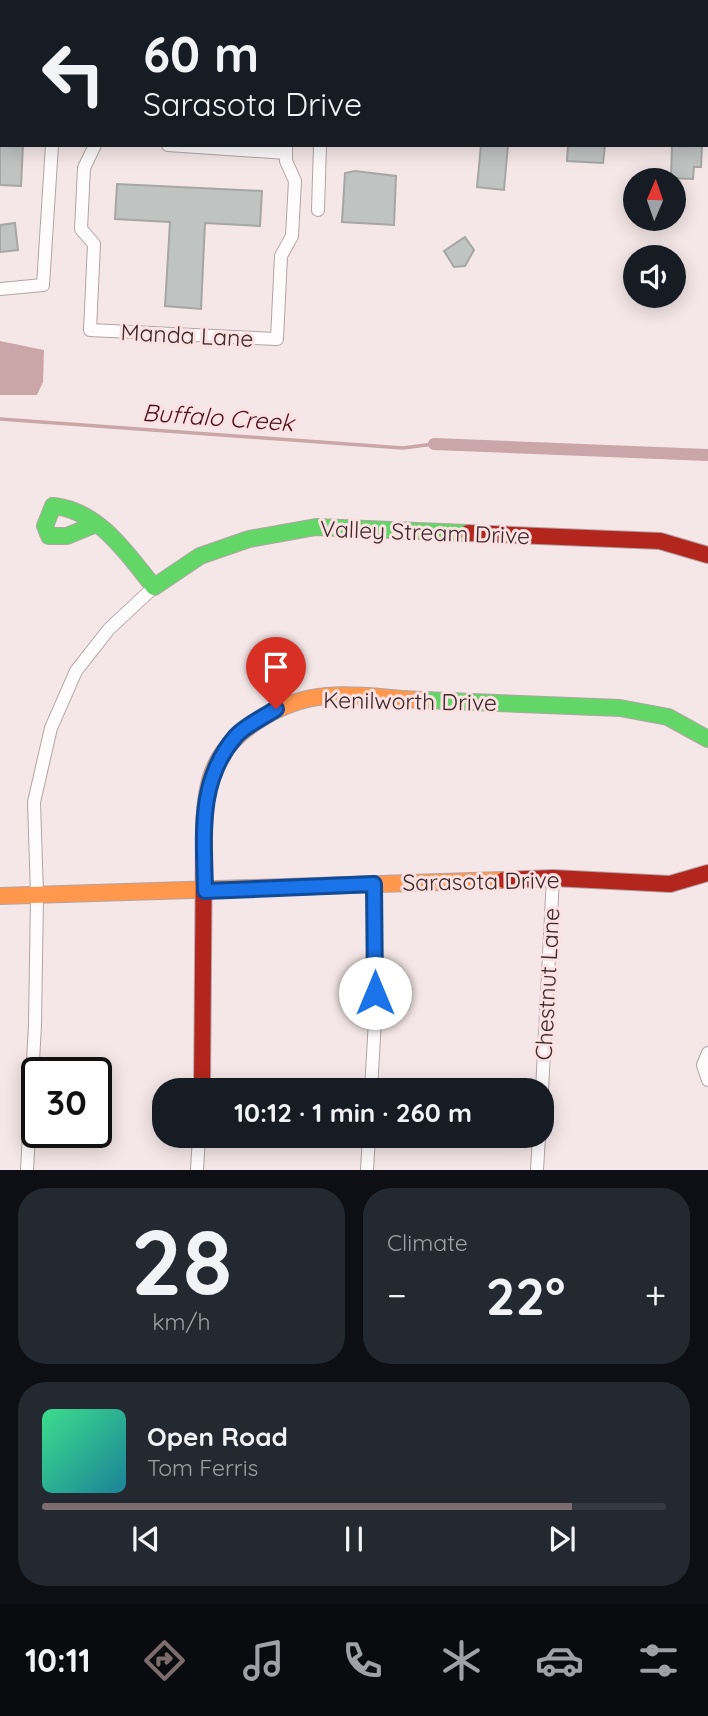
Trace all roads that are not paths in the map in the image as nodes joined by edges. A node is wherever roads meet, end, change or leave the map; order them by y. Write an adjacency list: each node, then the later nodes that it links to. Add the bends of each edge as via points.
1 (52, 147): 7 (street, via 43,285)
2 (94, 147): 5 (street, Manda Lane, via 85,167 81,229 94,244 90,330 277,339 281,256 292,236 295,181)
3 (227, 147): 5 (street)
4 (320, 147): 6 (street)
5 (286, 149)
6 (318, 210)
7 (0, 289)
8 (96, 524): 10 (street)
9 (708, 555): 10 (street, Valley Stream Drive, via 660,541 316,527 249,539 200,556)
10 (154, 587): 16 (street, Valley Stream Drive, via 108,629 76,671 51,728 34,802)
11 (708, 739): 15 (street, Kenilworth Drive, via 668,717 620,708 325,696 276,709 237,735 212,773 204,817)
12 (708, 873): 13 (street, Sarasota Drive, via 670,884)
13 (553, 878): 14 (street, Sarasota Drive); 21 (street, Chestnut Lane)
14 (374, 884): 15 (street, Sarasota Drive); 20 (street)
15 (205, 891): 16 (street, Sarasota Drive); 19 (street, Kenilworth Drive)
16 (37, 895): 17 (street, Sarasota Drive); 26 (street, Valley Stream Drive)
17 (0, 896)
18 (708, 1054): 22 (street, via 703,1065)
19 (202, 1078)
20 (372, 1078)
21 (543, 1078)
22 (708, 1080)
23 (198, 1148): 27 (street)
24 (368, 1148): 28 (street)
25 (538, 1148): 29 (street)
26 (27, 1170)
27 (197, 1170)
28 (367, 1170)
29 (537, 1170)

